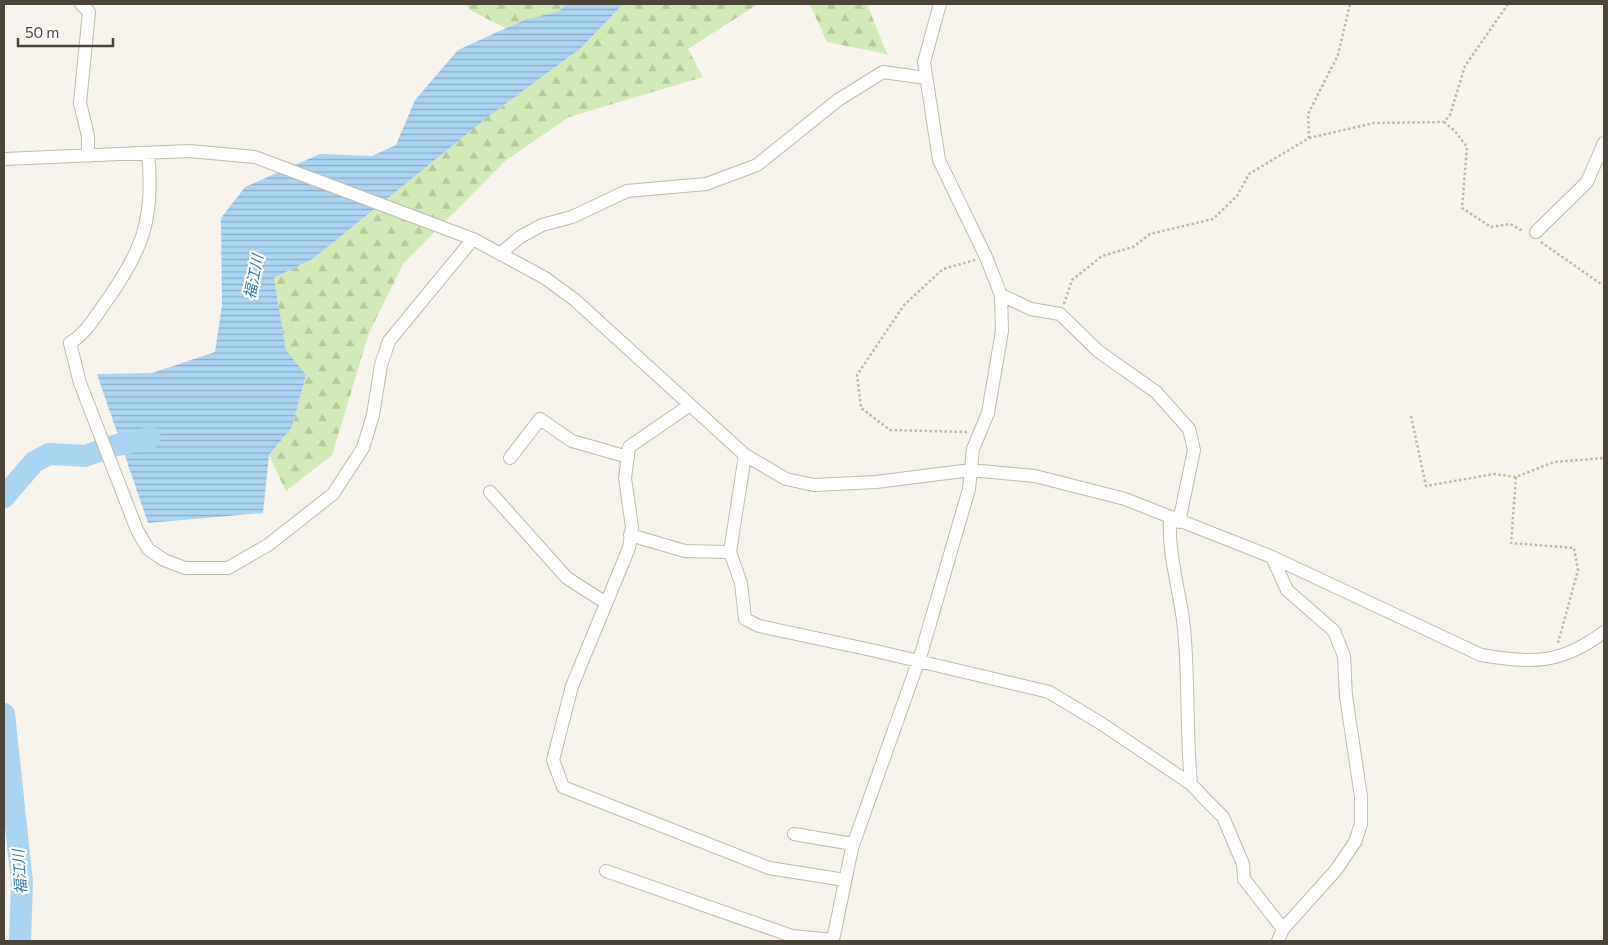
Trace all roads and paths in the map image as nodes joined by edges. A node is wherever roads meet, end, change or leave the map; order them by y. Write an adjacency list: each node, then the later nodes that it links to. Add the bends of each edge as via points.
1 (81, 4): 10 (street, via 89,12 80,103 88,136)
2 (940, 4): 5 (street, via 924,62)
3 (1350, 4): 7 (path, via 1338,55 1308,114)
4 (1508, 4): 6 (path, via 1465,66 1450,115)
5 (926, 78): 14 (street, via 883,72 838,100 757,165 706,184 627,191 572,217 542,225 520,237); 15 (street, via 939,160)
6 (1444, 122): 7 (path, via 1374,123); 12 (path, via 1467,147 1462,208 1491,227 1510,224)
7 (1309, 138): 18 (path, via 1248,174 1237,196 1213,219 1150,234 1133,247 1102,256 1072,280)
8 (1604, 143): 12 (street, via 1586,182)
9 (148, 153): 10 (street); 13 (street, via 189,150 255,157); 13 (street, via 151,178 147,223 136,256 81,336 70,343 80,384 136,530 148,549 185,568 228,568 268,545 333,494 363,448 389,341)
10 (88, 156): 11 (street)
11 (4, 160)
12 (1533, 234): 16 (path)
13 (473, 239): 14 (street)
14 (500, 254): 19 (street, via 545,278 575,300)
15 (986, 257): 17 (street); 21 (path, via 943,269 904,305 857,376 860,408 890,430)
16 (1601, 284)
17 (1001, 295): 18 (street, via 1031,309); 21 (street, via 1002,331 988,413)
18 (1060, 314): 29 (street, via 1098,351 1156,392 1189,429 1194,450)
19 (690, 406): 22 (street); 23 (street, via 629,447)
20 (1412, 416): 27 (path, via 1426,486 1494,474)
21 (980, 432): 26 (street, via 973,449)
22 (745, 455): 26 (street, via 786,479 814,485 876,482); 31 (street)
23 (628, 456): 24 (street, via 572,441 540,418); 30 (street, via 625,478 632,527)
24 (510, 458)
25 (1604, 458): 27 (path, via 1554,462)
26 (971, 470): 29 (street, via 1035,476 1125,499); 36 (street, via 969,489)
27 (1516, 477): 35 (path, via 1511,544 1574,548 1578,570)
28 (490, 492): 33 (street, via 567,578)
29 (1174, 520): 32 (street); 37 (street, via 1169,533 1184,626)
30 (630, 535): 31 (street, via 685,551); 33 (street, via 629,548)
31 (730, 552): 36 (street, via 741,583 745,619 759,626)
32 (1272, 557): 35 (street, via 1481,655 1511,660); 42 (street, via 1287,590 1334,631 1344,656 1346,696 1361,797 1361,824 1355,842 1336,870)
33 (606, 603): 41 (street, via 572,686 553,760 563,787 769,868)
34 (1604, 632): 35 (street, via 1570,654)
35 (1554, 658)
36 (917, 660): 37 (street, via 1049,692); 39 (street)
37 (1191, 784): 42 (street, via 1223,817 1243,864 1244,879)
38 (794, 834): 39 (street)
39 (853, 844): 41 (street)
40 (606, 871): 41 (street, via 792,936 833,940)
41 (845, 880)
42 (1281, 935)

